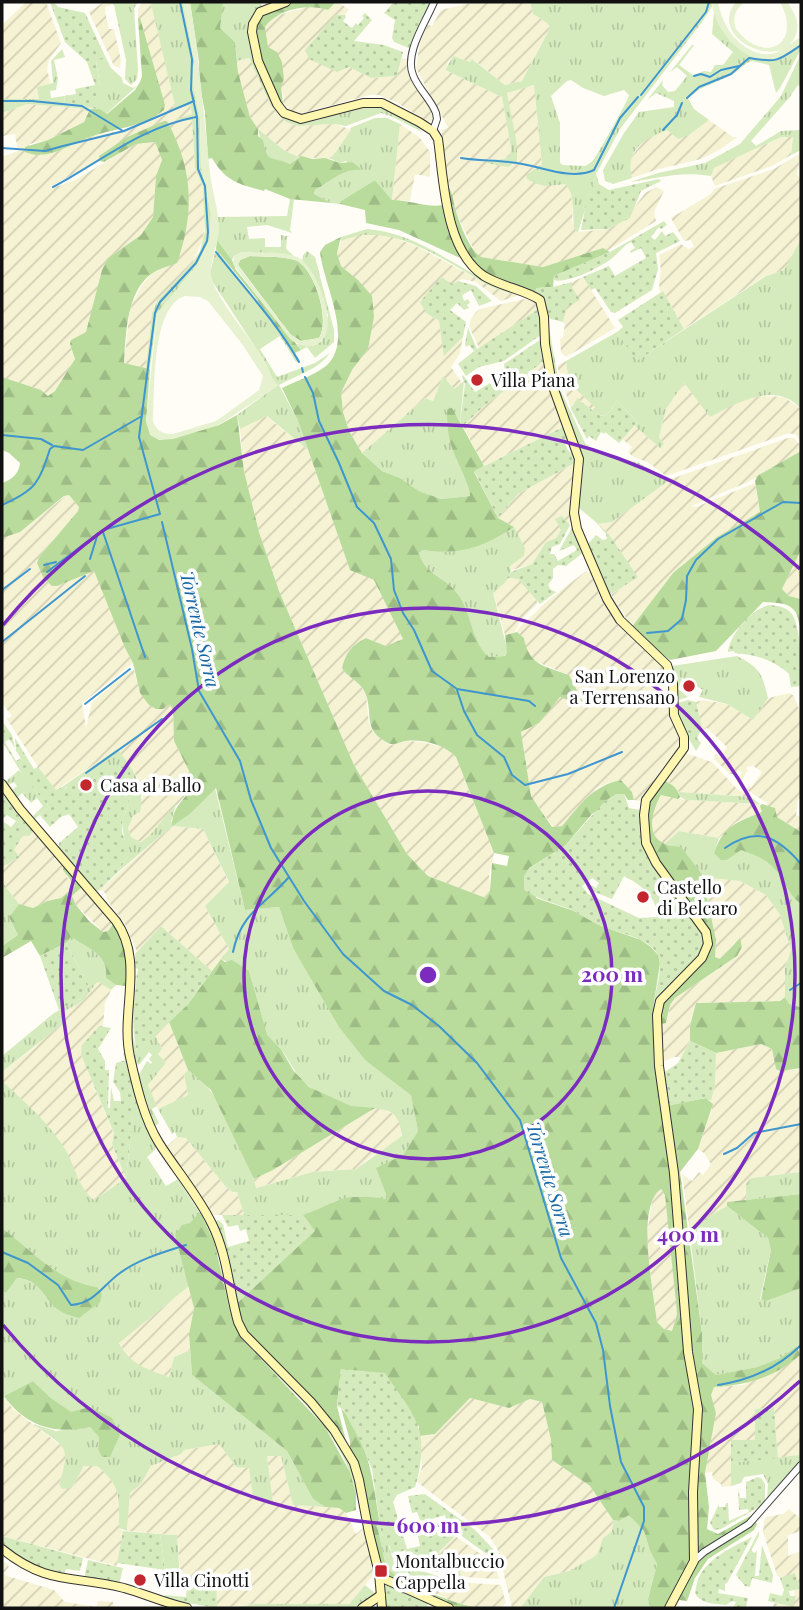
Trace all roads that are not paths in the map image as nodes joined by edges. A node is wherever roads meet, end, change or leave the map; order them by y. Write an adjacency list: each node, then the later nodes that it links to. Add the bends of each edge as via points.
1 (286, 2): 3 (street, via 260,12 252,32 258,61 284,113 301,119 363,103 382,103)
2 (434, 2): 3 (street, via 413,53 411,70 436,113)
3 (433, 131): 7 (street, via 439,139 443,192 468,261 487,278 540,300 552,384 579,458 577,529 620,620 667,665 674,715 684,737 684,748 644,806 644,836 649,852 706,932 708,944 702,958 660,1001 657,1015 688,1352 698,1409)
4 (2, 784): 8 (street, via 127,940 131,967 129,1054 151,1126 211,1221 244,1334 327,1420 354,1463)
5 (801, 1465): 7 (street, via 749,1524)
6 (2, 1549): 10 (street, via 40,1573 123,1588)
7 (694, 1561): 14 (street)
8 (380, 1577): 9 (street); 13 (street)
9 (381, 1595): 11 (street); 12 (street)
10 (187, 1608)
11 (362, 1608)
12 (382, 1608)
13 (449, 1608)
14 (669, 1608)

